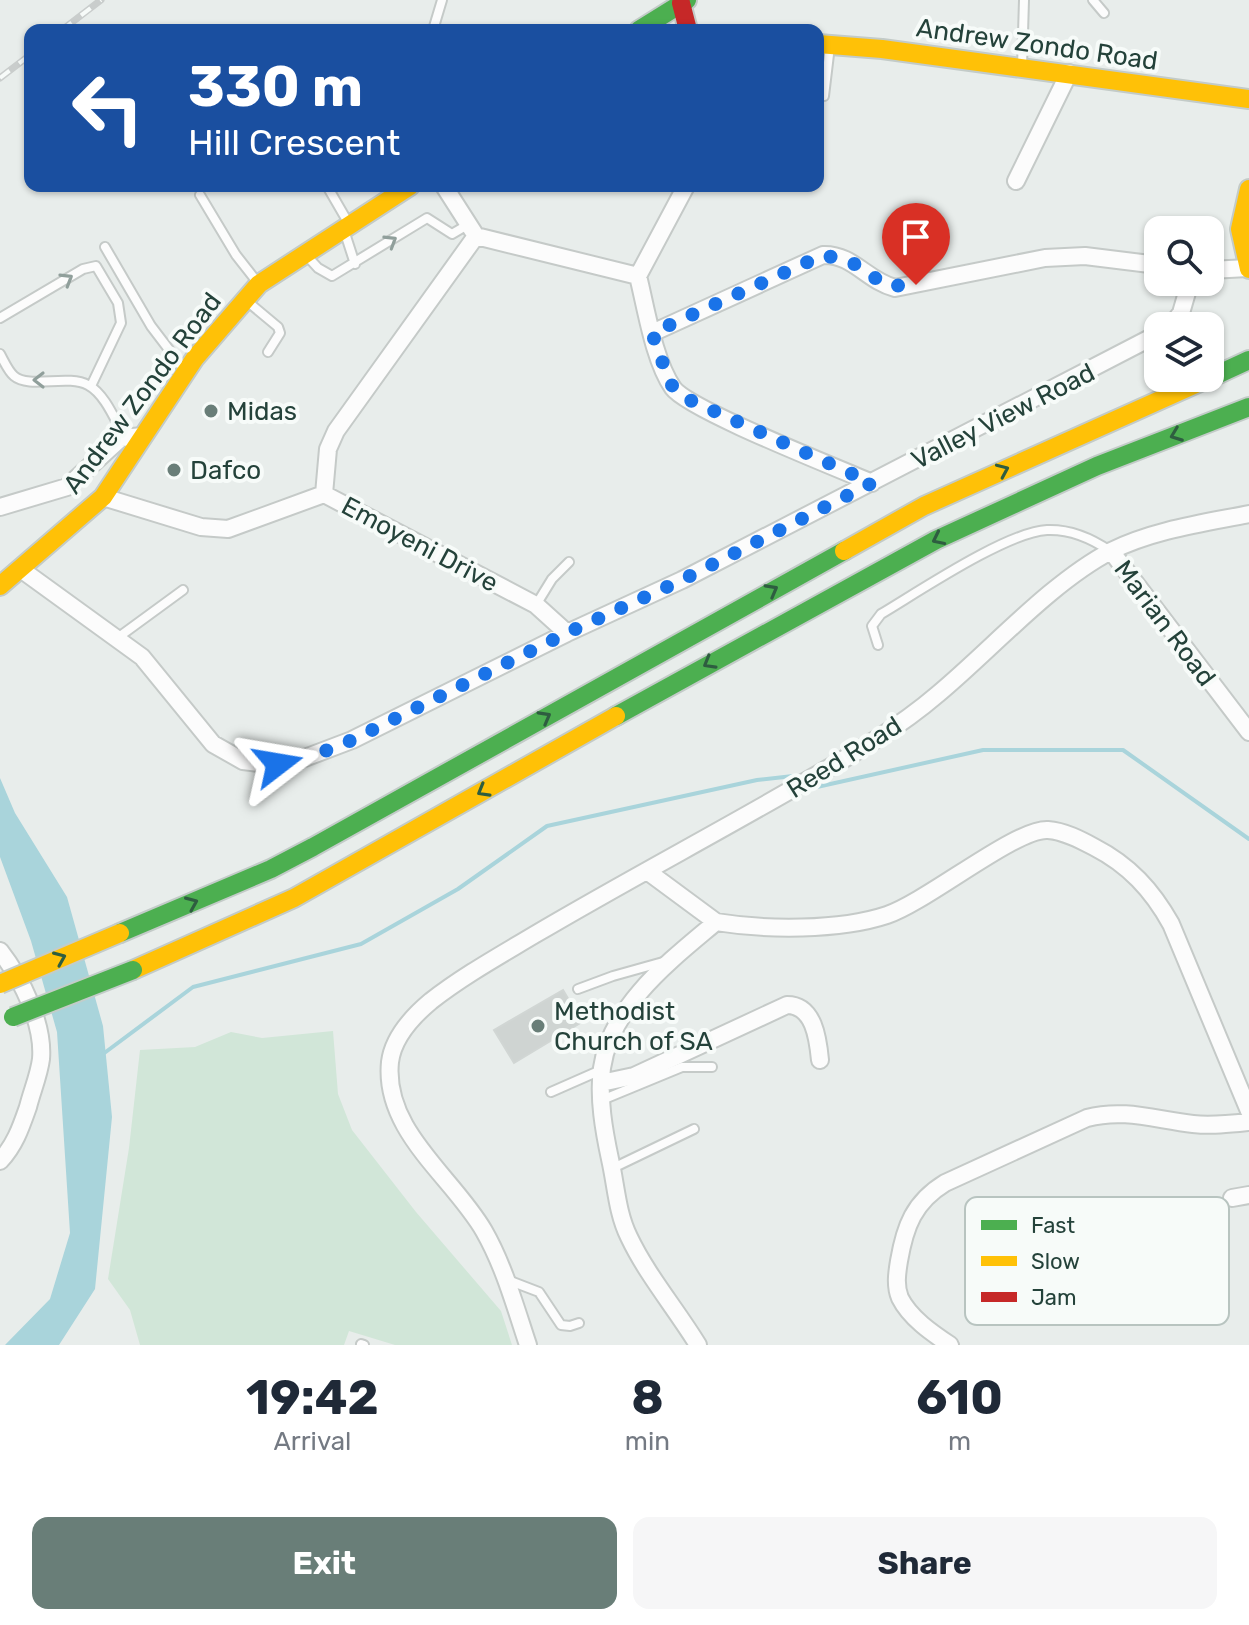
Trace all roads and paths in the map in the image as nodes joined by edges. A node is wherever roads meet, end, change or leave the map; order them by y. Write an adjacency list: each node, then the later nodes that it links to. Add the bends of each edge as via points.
1 (442, 0): 6 (lane)
2 (1024, 0): 10 (lane)
3 (1093, 0): 5 (lane)
4 (684, 2): 7 (main road); 8 (main road)
5 (1104, 13)
6 (435, 24)
7 (649, 24)
8 (687, 24)
9 (824, 45): 10 (main road, Andrew Zondo Road); 12 (lane)
10 (1021, 67): 11 (main road, Andrew Zondo Road)
11 (1069, 73): 13 (main road, Andrew Zondo Road); 14 (street)
12 (824, 96)
13 (1244, 102)
14 (1016, 181)
15 (1249, 189): 27 (main road, via 1240,229)
16 (330, 192): 21 (lane)
17 (401, 192): 21 (main road, Andrew Zondo Road)
18 (448, 192): 22 (street)
19 (683, 192): 29 (street)
20 (200, 195): 30 (lane)
21 (347, 226): 24 (main road, Andrew Zondo Road); 26 (lane)
22 (472, 230): 26 (lane, one-way to 22, via 427,218 452,234); 29 (street); 45 (street, Emoyeni Drive, via 336,431 328,449)
23 (105, 247): 38 (lane, via 151,326)
24 (304, 253): 26 (lane, via 326,275); 30 (main road, Andrew Zondo Road)
25 (1144, 263): 33 (street, via 1085,256 1045,258 916,285 887,286 850,261 823,255)
26 (355, 264)
27 (1249, 268): 28 (street)
28 (1224, 269)
29 (638, 276): 33 (street)
30 (259, 284): 31 (main road, Andrew Zondo Road)
31 (244, 299): 35 (lane, via 278,327 280,333); 38 (main road, Andrew Zondo Road)
32 (0, 318): 40 (lane, one-way to 40, via 83,269 99,269 118,303 121,323)
33 (652, 333): 44 (street, via 670,383 681,396)
34 (1144, 341): 44 (street, Valley View Road)
35 (268, 352)
36 (0, 354): 40 (lane, one-way to 36, via 74,380 21,380)
37 (1249, 360): 39 (main road)
38 (186, 372): 43 (main road, Andrew Zondo Road)
39 (1224, 372)
40 (91, 386): 43 (lane)
41 (1179, 392): 63 (main road, one-way to 41, bridge, via 285,862 924,506)
42 (1249, 407): 65 (main road, one-way to 65, bridge, via 1097,466 936,540 294,898)
43 (134, 436): 46 (main road, Andrew Zondo Road); 47 (street, via 112,445 67,487)
44 (872, 483): 55 (street, Valley View Road)
45 (324, 494): 46 (street, via 228,529 201,527); 54 (street, Emoyeni Drive)
46 (103, 497): 51 (main road, Andrew Zondo Road)
47 (0, 507)
48 (1249, 514): 49 (street, Reed Road)
49 (1111, 551): 57 (lane, via 1065,531 1025,535 875,618); 58 (street, Marian Road); 59 (street, Reed Road, via 1055,591 911,716)
50 (569, 562): 54 (lane)
51 (22, 570): 52 (main road, Andrew Zondo Road); 56 (street, Valley View Road)
52 (0, 586)
53 (183, 590): 56 (lane)
54 (536, 605): 55 (street, Emoyeni Drive)
55 (567, 633): 56 (street, Valley View Road, via 352,740 294,762 266,764 243,761 213,744 152,667)
56 (115, 639)
57 (878, 645)
58 (1249, 732)
59 (647, 871): 60 (street); 77 (street, Reed Road, via 490,961 430,1002 395,1045 390,1071 395,1103 418,1145 482,1228)
60 (716, 922): 62 (street); 70 (street, via 770,927 874,919 919,901 1035,832 1068,835 1127,868 1158,901)
61 (0, 951): 73 (street, via 32,1012 41,1059 19,1132)
62 (672, 960): 64 (lane); 68 (street, via 616,1028)
63 (0, 984)
64 (578, 989)
65 (7, 1020)
66 (820, 1060): 68 (street, via 808,1015 787,1005 634,1076)
67 (712, 1067): 68 (lane, via 682,1067)
68 (602, 1084): 69 (lane); 74 (street)
69 (551, 1092)
70 (1249, 1111)
71 (1249, 1122): 81 (street, via 1217,1126 1123,1113 1087,1118 926,1194 904,1231 896,1278 899,1296 910,1312)
72 (694, 1129): 74 (lane)
73 (0, 1161)
74 (612, 1168): 80 (street, via 629,1237)
75 (1249, 1195): 76 (street)
76 (1232, 1198)
77 (505, 1279): 78 (lane, via 539,1292 561,1325); 79 (street, Reed Road)
78 (579, 1323)
79 (528, 1345)
80 (698, 1345)
81 (950, 1345)

